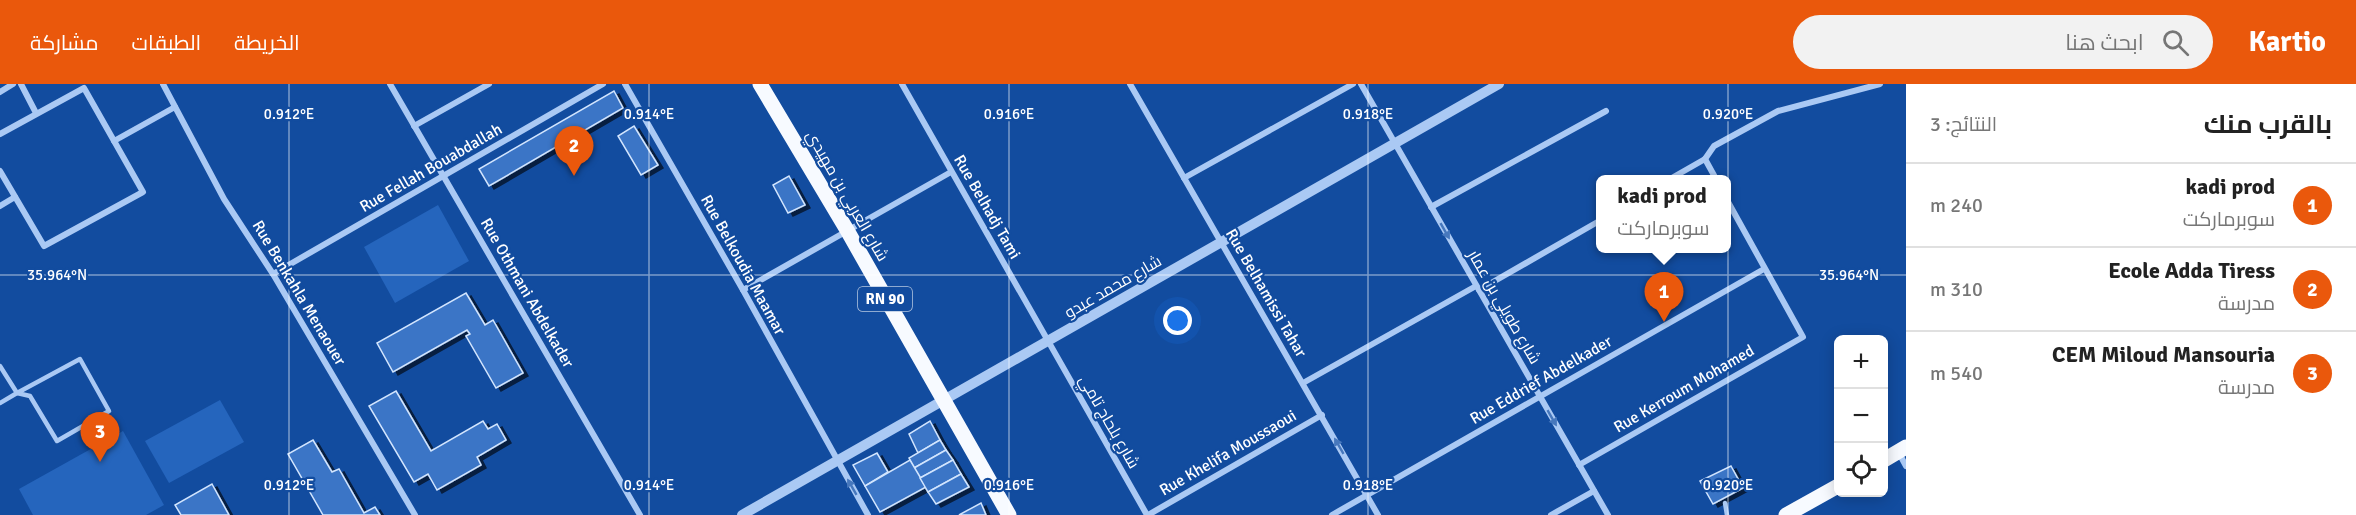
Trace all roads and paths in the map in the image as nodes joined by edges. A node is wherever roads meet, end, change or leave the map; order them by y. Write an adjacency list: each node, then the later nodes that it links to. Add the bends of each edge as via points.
1 (21, 84): 18 (street)
2 (162, 84): 16 (street, Rue Benkahla Menaouer)
3 (390, 84): 19 (street, Rue Othmani Abdelkader)
4 (489, 84): 19 (street)
5 (603, 84): 28 (street, Rue Fellah Bouabdallah)
6 (625, 84): 40 (street, Rue Belkoudia Maamar)
7 (760, 84): 35 (main road, شارع العربي بن مهيدي / RN 90)
8 (902, 84): 25 (street, Rue Belhadj Tami)
9 (1130, 84): 29 (street, Rue Belhamissi Tahar)
10 (1353, 84): 29 (street)
11 (1360, 84): 22 (street, شارع طويلي بن عمار)
12 (1499, 84): 22 (street, شارع محمد عبدو)
13 (1880, 84): 23 (street, via 1778,111 1714,146)
14 (9, 85): 15 (street)
15 (0, 92)
16 (175, 107): 21 (street); 38 (street, Rue Benkahla Menaouer, via 224,199)
17 (1606, 111): 32 (street)
18 (36, 113): 20 (street); 21 (street, via 84,88)
19 (414, 126): 28 (street, Rue Othmani Abdelkader)
20 (0, 134)
21 (114, 141): 30 (street, via 143,192 44,246)
22 (1395, 144): 32 (street, شارع طويلي بن عمار); 36 (street, شارع محمد عبدو)
23 (1705, 159): 26 (street); 27 (street)
24 (0, 171): 30 (street)
25 (951, 172): 35 (street); 41 (street, Rue Belhadj Tami)
26 (1678, 175)
27 (1713, 175)
28 (444, 177): 38 (street, Rue Fellah Bouabdallah); 59 (street, Rue Othmani Abdelkader)
29 (1184, 178): 36 (street, Rue Belhamissi Tahar)
30 (15, 197): 31 (street)
31 (0, 206)
32 (1431, 207): 39 (street, شارع طويلي بن عمار, one-way to 39)
33 (1731, 207): 37 (street)
34 (1596, 223): 39 (street)
35 (847, 230): 40 (street); 46 (main road, شارع العربي بن مهيدي / RN 90)
36 (1221, 242): 41 (street, شارع محمد عبدو); 43 (street, Rue Belhamissi Tahar)
37 (1764, 269): 45 (street, Rue Eddrief Abdelkader); 52 (street, Rue Kerroum Mohamed, via 1803,337)
38 (273, 274): 58 (street, Rue Benkahla Menaouer)
39 (1478, 288): 43 (street); 45 (street, شارع طويلي بن عمار)
40 (743, 290): 51 (street, Rue Belkoudia Maamar)
41 (1048, 342): 46 (street, شارع محمد عبدو); 63 (street, شارع بلحاج تامي)
42 (0, 366): 44 (lane)
43 (1303, 383): 48 (street, Rue Belhamissi Tahar)
44 (17, 393): 44 (lane, via 80,359 109,411 57,441 30,396); 47 (lane)
45 (1540, 397): 52 (street, شارع طويلي بن عمار, one-way to 52); 56 (street, Rue Eddrief Abdelkader)
46 (942, 400): 51 (street, شارع محمد عبدو); 62 (main road, شارع العربي بن مهيدي / RN 90)
47 (0, 403)
48 (1322, 415): 56 (street, Rue Belhamissi Tahar, one-way to 48); 63 (street, Rue Khelifa Moussaoui)
49 (1902, 449): 50 (main road); 53 (street)
50 (1888, 458)
51 (836, 460): 60 (street, شارع محمد عبدو); 61 (street, Rue Belkoudia Maamar, one-way to 51)
52 (1579, 465): 55 (street, شارع طويلي بن عمار)
53 (1906, 466)
54 (1834, 489): 69 (main road)
55 (1594, 491): 66 (street); 67 (street, شارع طويلي بن عمار)
56 (1368, 495): 64 (street, Rue Eddrief Abdelkader); 65 (street, Rue Belhamissi Tahar)
57 (1725, 503): 68 (lane)
58 (415, 515)
59 (640, 515)
60 (742, 515)
61 (868, 515)
62 (1009, 515)
63 (1147, 515)
64 (1332, 515)
65 (1378, 515)
66 (1551, 515)
67 (1608, 515)
68 (1727, 515)
69 (1788, 515)

